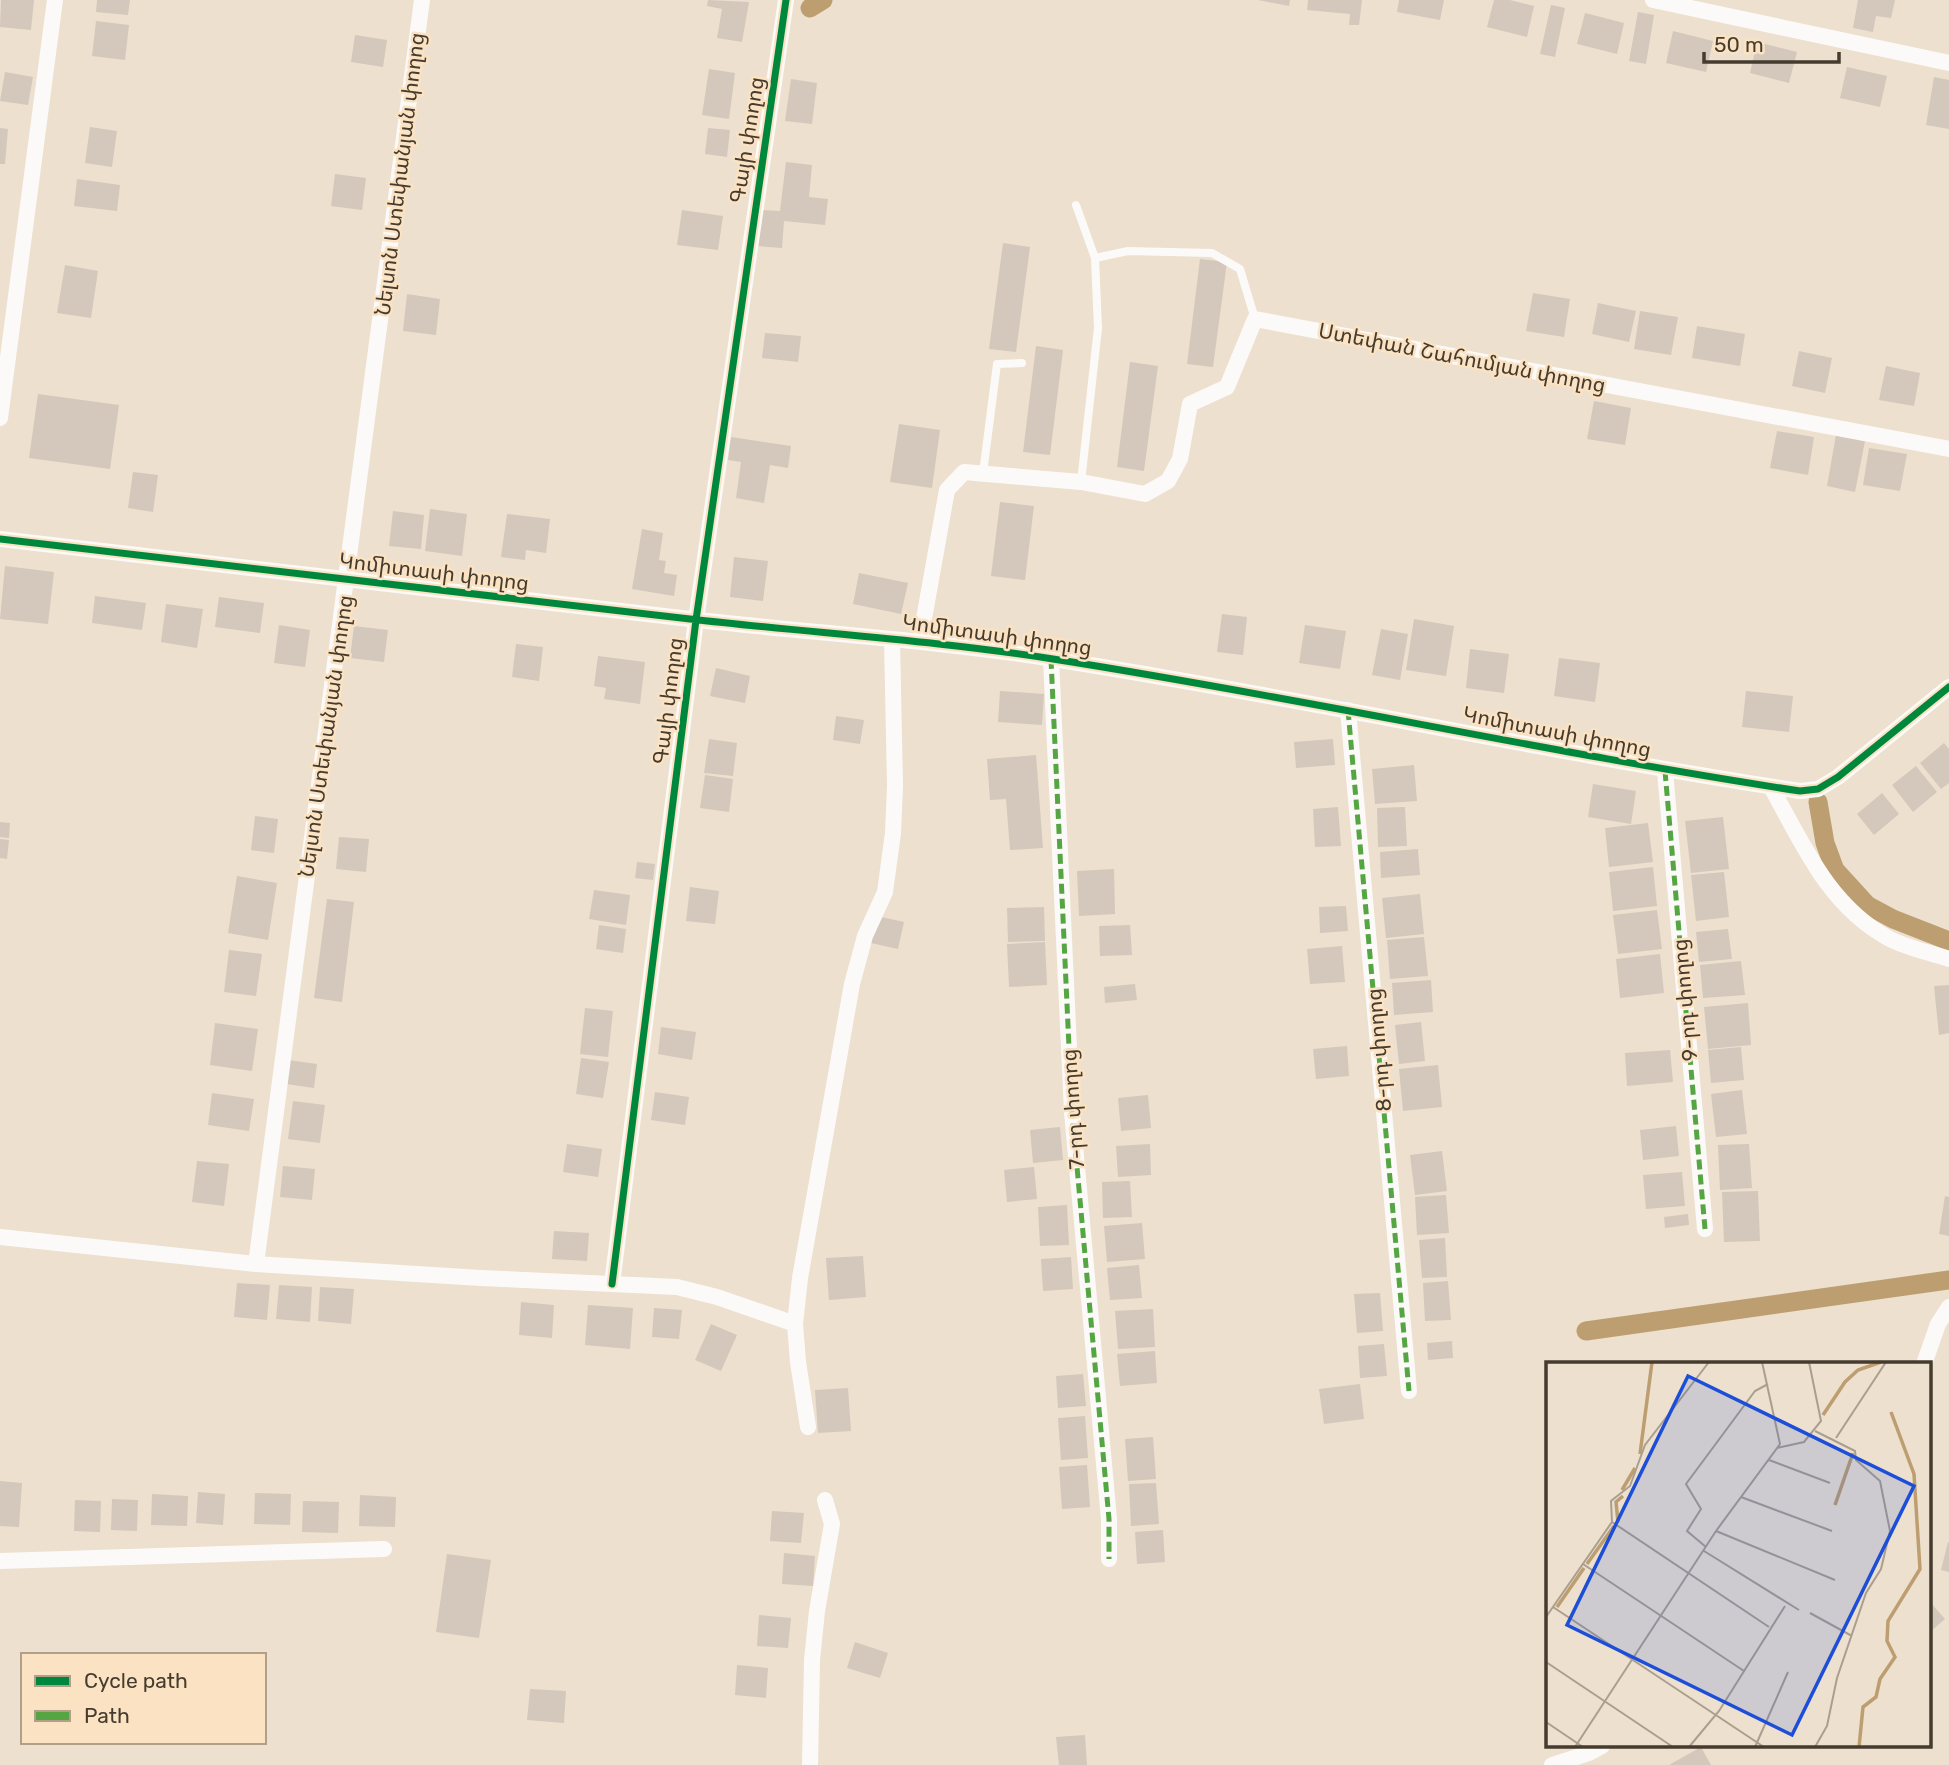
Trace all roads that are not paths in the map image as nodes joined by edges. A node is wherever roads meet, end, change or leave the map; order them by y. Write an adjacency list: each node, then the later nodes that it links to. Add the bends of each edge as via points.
1 (55, 0): 10 (street)
2 (422, 0): 15 (street, Նելսոն Ստեփանյան փողոց)
3 (786, 0): 16 (street, Գայի փողոց)
4 (1653, 0): 5 (street)
5 (1949, 63)
6 (1076, 205): 7 (lane)
7 (1095, 258): 8 (lane, via 1128,251 1212,253 1240,269); 13 (lane, via 1098,328)
8 (1255, 319): 11 (street, Ստեփան Շահումյան փողոց); 13 (street, via 1227,387 1191,404 1180,459 1168,481 1145,494)
9 (1022, 363): 12 (lane, via 997,364)
10 (0, 418)
11 (1949, 449)
12 (983, 473): 13 (street); 18 (street, via 964,472 947,490)
13 (1081, 482)
14 (0, 539): 15 (street, Կոմիտասի փողոց)
15 (347, 580): 16 (street, Կոմիտասի փողոց); 27 (street, Նելսոն Ստեփանյան փողոց)
16 (696, 620): 17 (street, Կոմիտասի փողոց); 28 (street, Գայի փողոց)
17 (892, 639): 18 (street, Կոմիտասի փողոց); 30 (street, via 895,786 885,892 865,936 852,984)
18 (920, 641): 19 (street, Կոմիտասի փողոց)
19 (1051, 659): 21 (street, Կոմիտասի փողոց); 36 (street, 7-րդ փողոց, via 1072,1112)
20 (1949, 687): 23 (street, Կոմիտասի փողոց, via 1818,789 1800,792)
21 (1348, 710): 22 (street, Կոմիտասի փողոց); 32 (street, 8-րդ փողոց)
22 (1665, 771): 23 (street, Կոմիտասի փողոց); 25 (street, 9-րդ փողոց)
23 (1771, 787): 24 (street, via 1829,888 1851,913 1889,939)
24 (1949, 959)
25 (1705, 1229)
26 (0, 1237): 27 (street)
27 (256, 1264): 28 (street)
28 (612, 1284): 30 (street, via 677,1287)
29 (1949, 1307): 31 (street)
30 (795, 1324): 33 (street)
31 (1925, 1362)
32 (1409, 1391)
33 (808, 1427)
34 (825, 1500): 39 (street, via 832,1524 812,1660)
35 (384, 1549): 37 (street)
36 (1109, 1559)
37 (0, 1561)
38 (1598, 1748): 40 (street)
39 (810, 1765)
40 (1552, 1765)

